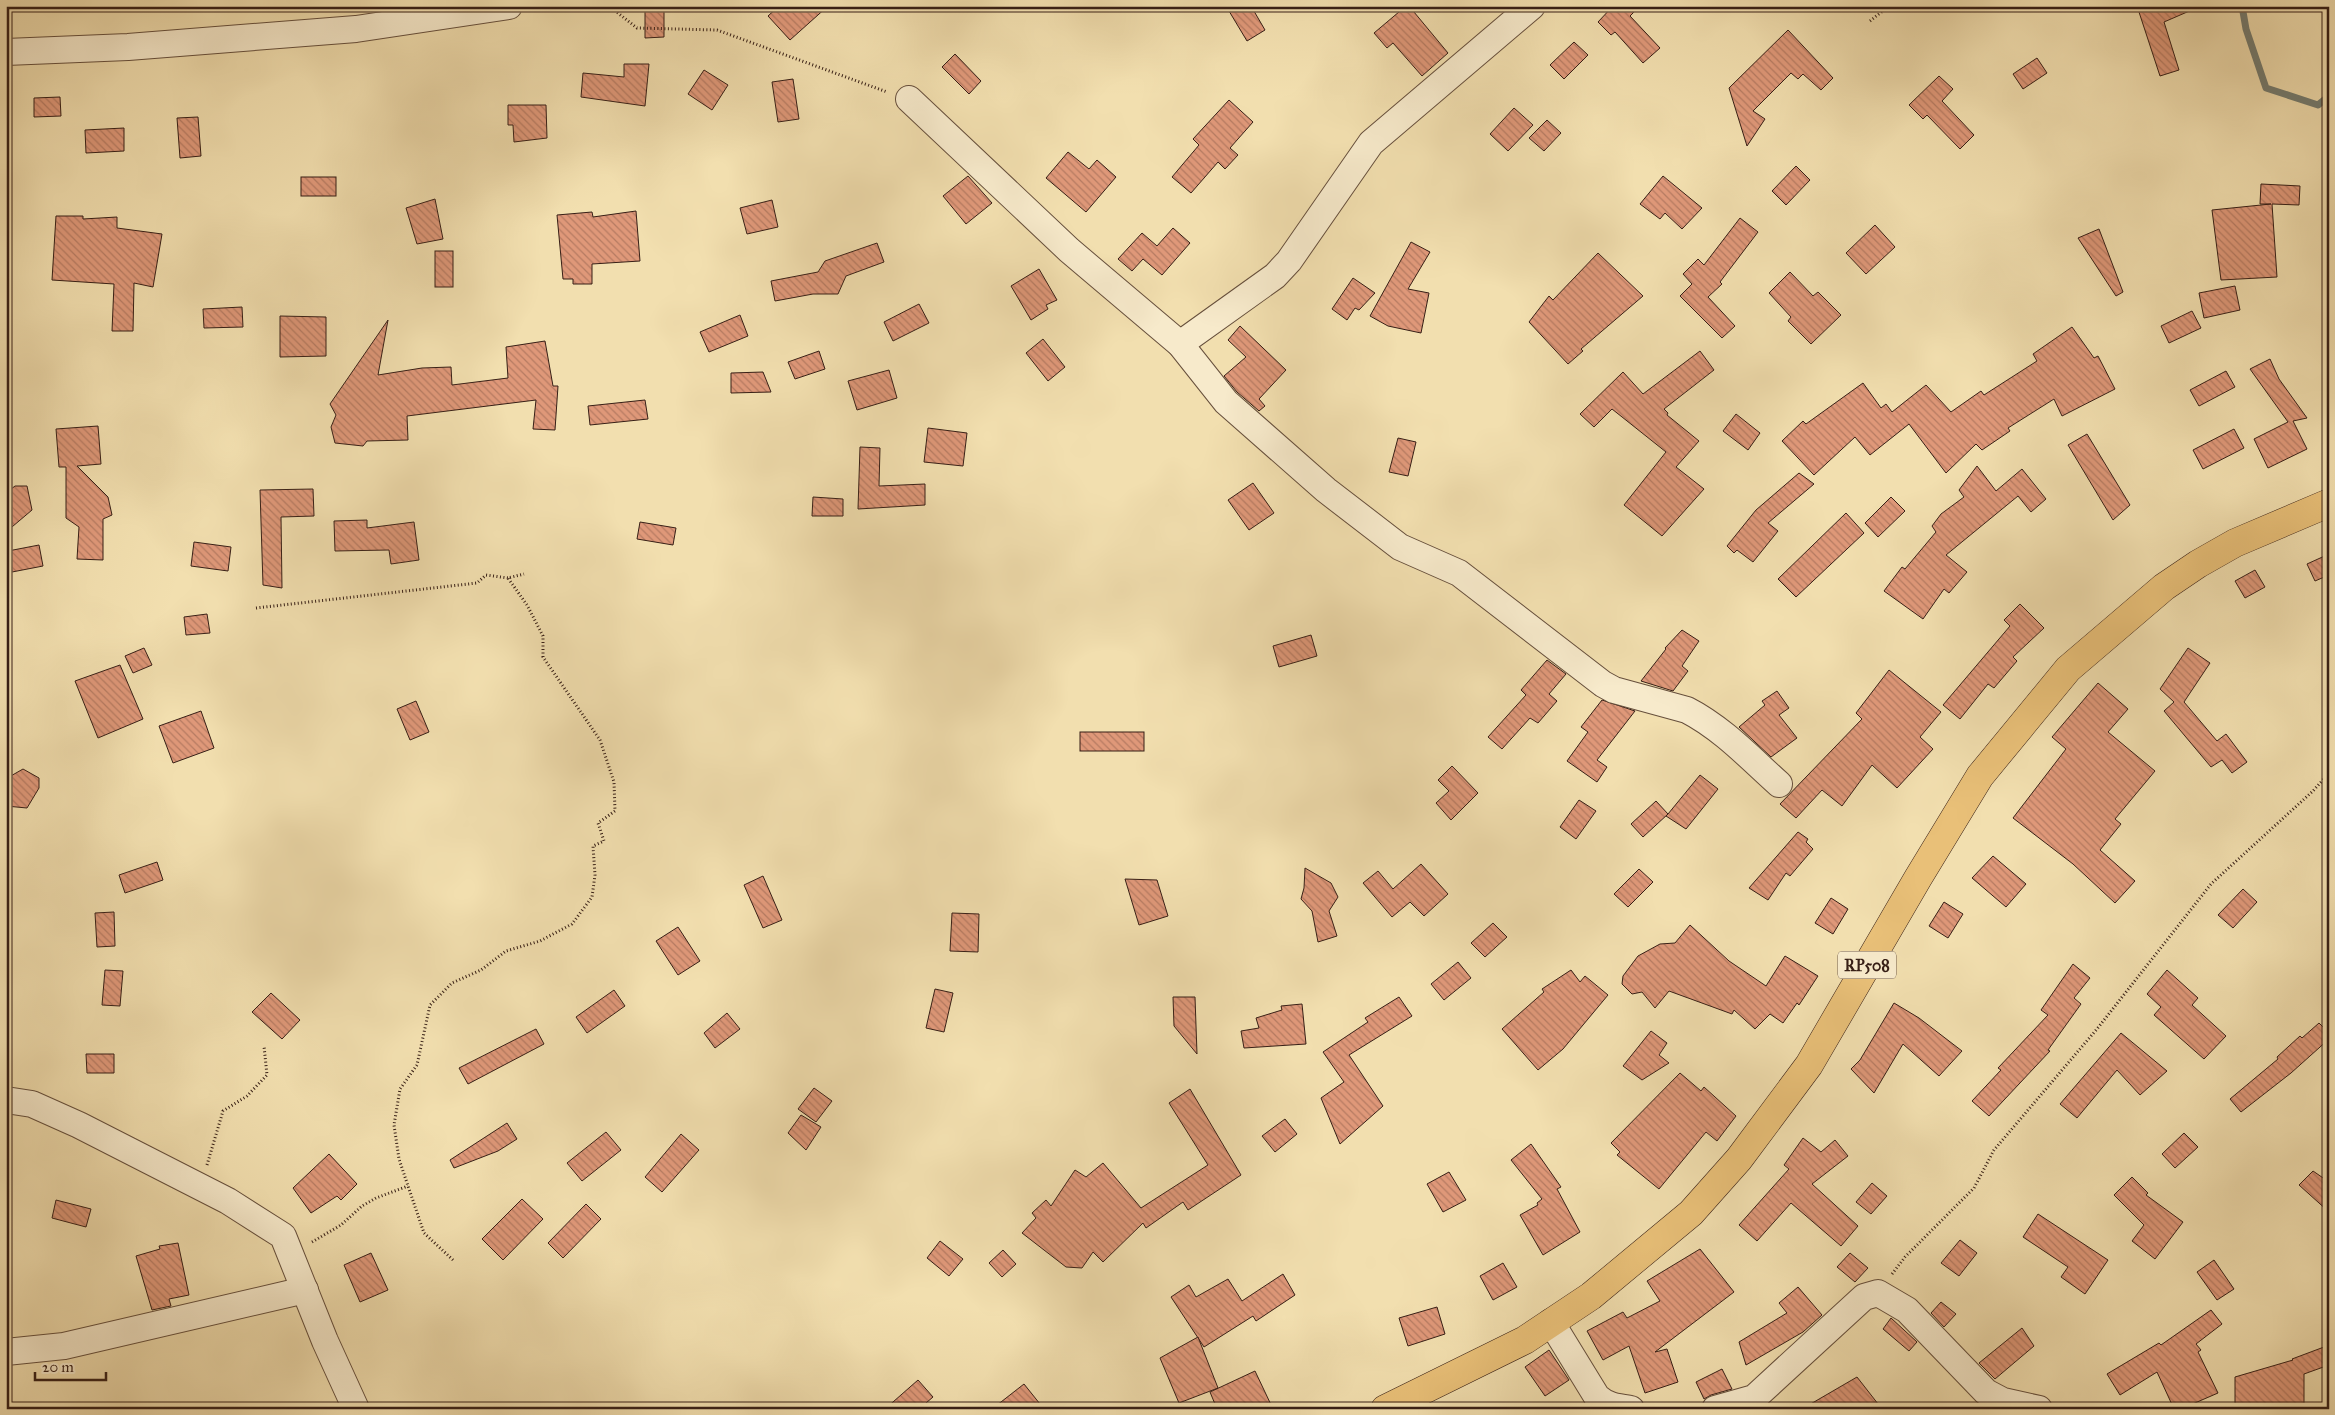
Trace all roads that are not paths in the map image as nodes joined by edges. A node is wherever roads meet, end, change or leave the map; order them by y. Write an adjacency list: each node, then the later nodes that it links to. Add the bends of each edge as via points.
1 (509, 6): 3 (street, via 356,29 128,47)
2 (1532, 6): 5 (street, via 1371,143 1289,261 1275,276)
3 (6, 52)
4 (909, 99): 5 (street, via 1069,250)
5 (1180, 344): 7 (street, via 1226,402 1326,490 1400,547 1459,573 1614,690 1697,715)
6 (2329, 503): 10 (main road, RP508, via 2235,544 2198,564 2164,587 2068,669 1980,776 1809,1065 1739,1159 1691,1213 1591,1296)
7 (1779, 784)
8 (6, 1100): 9 (street, via 32,1104 228,1201 282,1236)
9 (305, 1290): 11 (street, via 64,1346); 12 (street)
10 (1551, 1322): 13 (main road, RP508, via 1526,1340); 14 (street, via 1597,1397 1614,1407)
11 (6, 1352)
12 (356, 1409)
13 (1385, 1409)
14 (1631, 1409)
15 (1715, 1409): 16 (street, via 1754,1398 1864,1297 1878,1293 1907,1310 1986,1392 2003,1401)
16 (2039, 1409)

